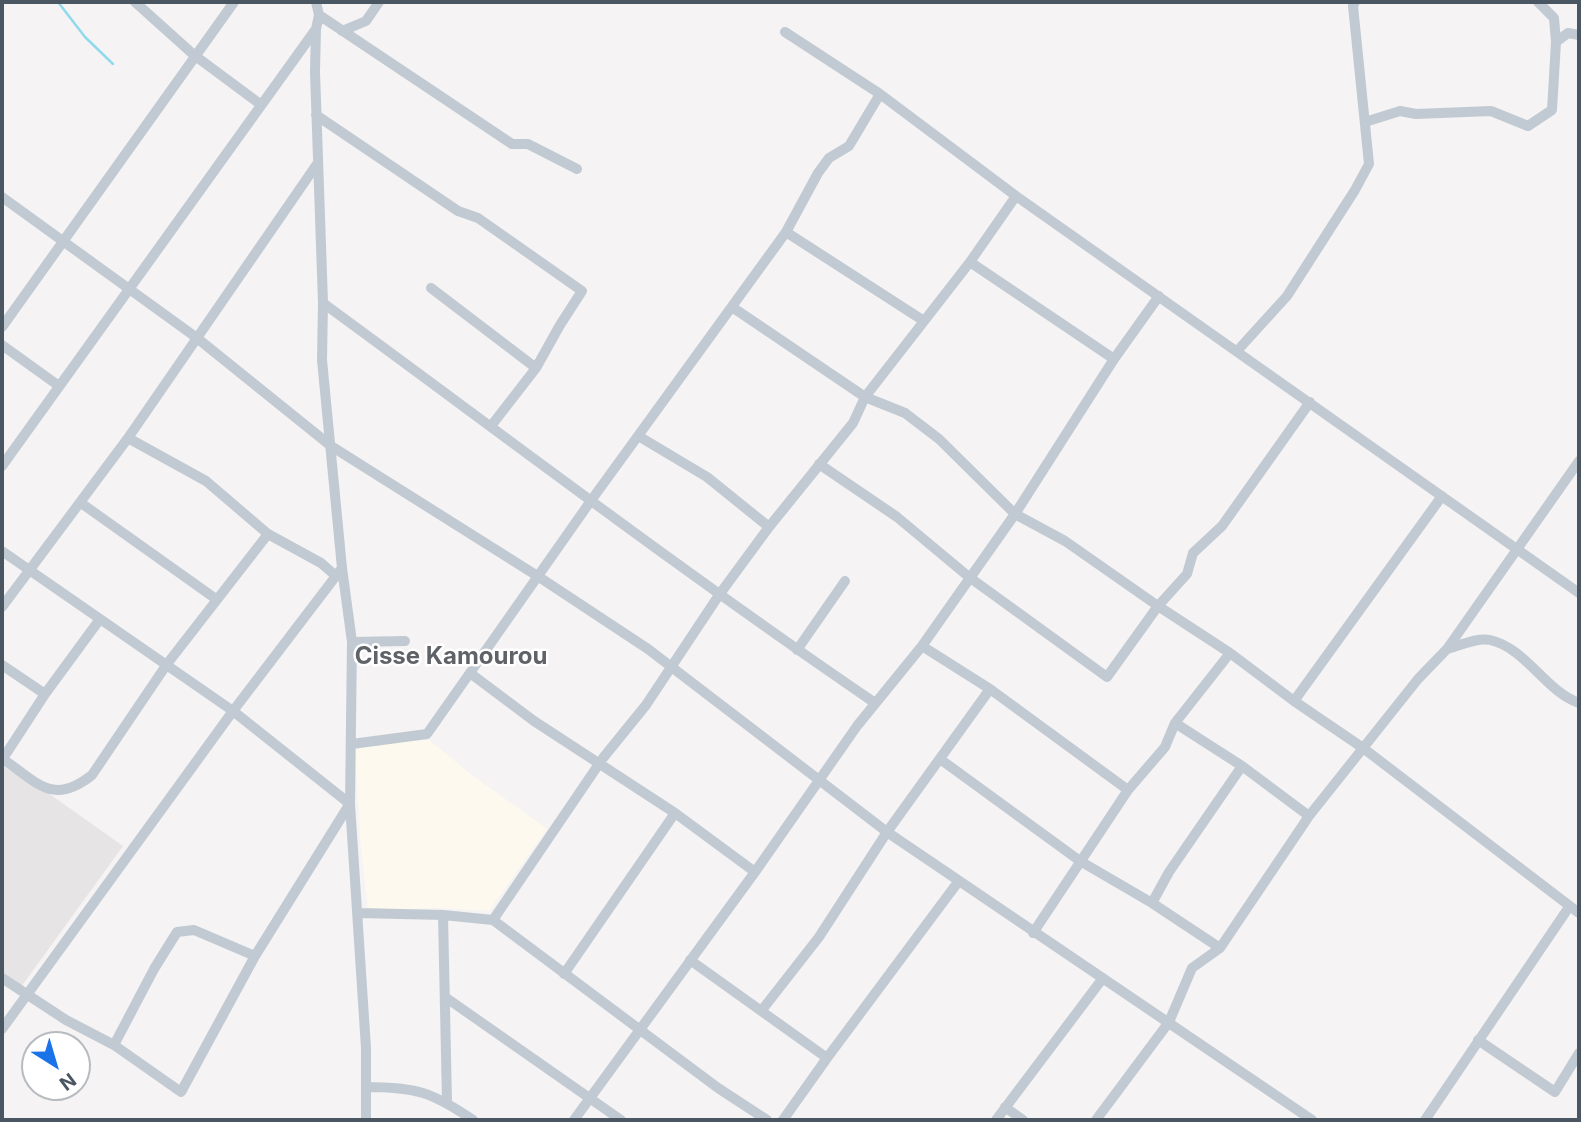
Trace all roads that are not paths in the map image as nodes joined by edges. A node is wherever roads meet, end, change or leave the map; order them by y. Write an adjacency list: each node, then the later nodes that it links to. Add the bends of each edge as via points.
1 (135, 2): 13 (street)
2 (234, 2): 13 (street)
3 (316, 2): 7 (street)
4 (379, 2): 9 (street, via 366,21)
5 (1355, 2): 17 (street)
6 (1538, 2): 12 (street, via 1554,19)
7 (319, 15): 8 (street); 9 (street)
8 (316, 29): 15 (street); 16 (street)
9 (342, 31): 19 (street, via 512,144 528,144)
10 (786, 32): 14 (street)
11 (1579, 35): 12 (street, via 1568,33)
12 (1556, 42): 17 (street, via 1552,110 1528,125 1490,111 1400,111)
13 (194, 55): 15 (street); 23 (street)
14 (880, 94): 20 (street); 22 (street, via 849,146 829,158 818,173)
15 (260, 104): 26 (street)
16 (316, 115): 18 (street); 36 (street, via 582,291)
17 (1365, 122): 34 (street, via 1369,164 1355,190 1287,296)
18 (317, 164): 28 (street); 32 (street)
19 (577, 169)
20 (1016, 196): 24 (street); 27 (street)
21 (2, 197): 23 (street)
22 (786, 232): 29 (street); 30 (street)
23 (64, 241): 26 (street); 31 (street)
24 (970, 262): 30 (street); 35 (street)
25 (431, 288): 36 (street)
26 (128, 289): 32 (street); 37 (street)
27 (1159, 296): 34 (street); 35 (street)
28 (323, 303): 40 (street); 43 (street, via 322,360)
29 (732, 307): 38 (street); 41 (street)
30 (924, 321): 38 (street)
31 (2, 327)
32 (197, 338): 42 (street); 43 (street)
33 (2, 345): 37 (street)
34 (1237, 351): 39 (street)
35 (1114, 359): 50 (street)
36 (536, 368): 40 (street)
37 (59, 386): 46 (street)
38 (865, 397): 45 (street, via 853,423); 50 (street, via 905,412)
39 (1310, 402): 47 (street); 63 (street, via 1222,526 1193,553 1186,574)
40 (491, 426): 48 (street)
41 (640, 437): 48 (street); 51 (street, via 707,477)
42 (128, 438): 49 (street); 52 (street, via 206,481)
43 (331, 446): 56 (street); 57 (street)
44 (1579, 461): 53 (street)
45 (820, 464): 51 (street); 58 (street, via 897,517)
46 (2, 466)
47 (1442, 496): 53 (street); 78 (street)
48 (590, 502): 57 (street); 61 (street)
49 (81, 503): 55 (street); 62 (street)
50 (1015, 514): 58 (street); 63 (street, via 1065,541)
51 (769, 527): 61 (street)
52 (268, 534): 56 (street); 62 (street)
53 (1517, 550): 60 (street); 69 (street)
54 (2, 551): 55 (street)
55 (28, 570): 64 (street); 65 (street)
56 (339, 572): 67 (street); 81 (street)
57 (539, 577): 74 (street); 75 (street)
58 (969, 577): 63 (street, via 1107,677); 68 (street)
59 (845, 581): 70 (street)
60 (1579, 593)
61 (719, 595): 70 (street); 74 (street)
62 (216, 599): 72 (street)
63 (1158, 606): 71 (street)
64 (2, 607)
65 (100, 619): 72 (street); 77 (street)
66 (405, 641): 67 (street)
67 (352, 642): 83 (street)
68 (922, 646): 76 (street); 79 (street)
69 (1447, 649): 80 (street, via 1490,640 1518,655); 84 (street)
70 (797, 650): 79 (street)
71 (1230, 653): 78 (street); 82 (street)
72 (167, 664): 81 (street); 86 (street, via 92,775 76,788 58,791 42,786)
73 (2, 665): 77 (street)
74 (671, 667): 87 (street); 89 (street)
75 (470, 673): 83 (street, via 427,734); 87 (street)
76 (990, 689): 85 (street); 90 (street)
77 (45, 694): 86 (street)
78 (1294, 701): 84 (street)
79 (875, 703): 89 (street)
80 (1579, 703)
81 (233, 711): 91 (street); 110 (street)
82 (1175, 723): 88 (street); 90 (street, via 1165,747)
83 (352, 744): 91 (street)
84 (1363, 748): 93 (street); 99 (street)
85 (940, 759): 94 (street); 95 (street)
86 (2, 760)
87 (599, 764): 92 (street); 102 (street)
88 (1242, 766): 93 (street); 98 (street)
89 (819, 779): 94 (street); 96 (street)
90 (1128, 790): 95 (street)
91 (349, 804): 100 (street); 105 (street)
92 (675, 813): 96 (street); 107 (street)
93 (1309, 816): 104 (street)
94 (887, 832): 97 (street); 112 (street, via 819,937)
95 (1080, 861): 98 (street); 103 (street)
96 (755, 872): 106 (street)
97 (958, 882): 103 (street); 119 (street)
98 (1152, 903): 104 (street)
99 (1576, 909): 116 (street)
100 (359, 913): 101 (street); 120 (street)
101 (443, 915): 102 (street); 111 (street)
102 (493, 920): 107 (street)
103 (1033, 933): 109 (street)
104 (1220, 948): 113 (street, via 1192,968)
105 (255, 956): 117 (street, via 194,930 177,932); 117 (street, via 181,1092)
106 (690, 960): 112 (street); 115 (street)
107 (564, 974): 115 (street)
108 (2, 978): 110 (street)
109 (1103, 978): 113 (street); 123 (street)
110 (26, 994): 114 (street); 117 (street)
111 (445, 997): 121 (street); 122 (street)
112 (762, 1010): 119 (street)
113 (1169, 1022): 132 (street); 133 (street)
114 (2, 1029)
115 (640, 1029): 121 (street); 128 (street)
116 (1479, 1040): 118 (street, via 1555,1092); 134 (street)
117 (114, 1045)
118 (1579, 1053)
119 (827, 1058): 129 (street)
120 (366, 1087): 122 (street, via 404,1087); 124 (street)
121 (590, 1097): 126 (street); 127 (street)
122 (447, 1102): 125 (street)
123 (1005, 1107): 130 (street); 131 (street)
124 (366, 1120)
125 (473, 1120)
126 (574, 1120)
127 (621, 1120)
128 (767, 1120)
129 (783, 1120)
130 (996, 1120)
131 (1023, 1120)
132 (1096, 1120)
133 (1312, 1120)
134 (1425, 1120)

